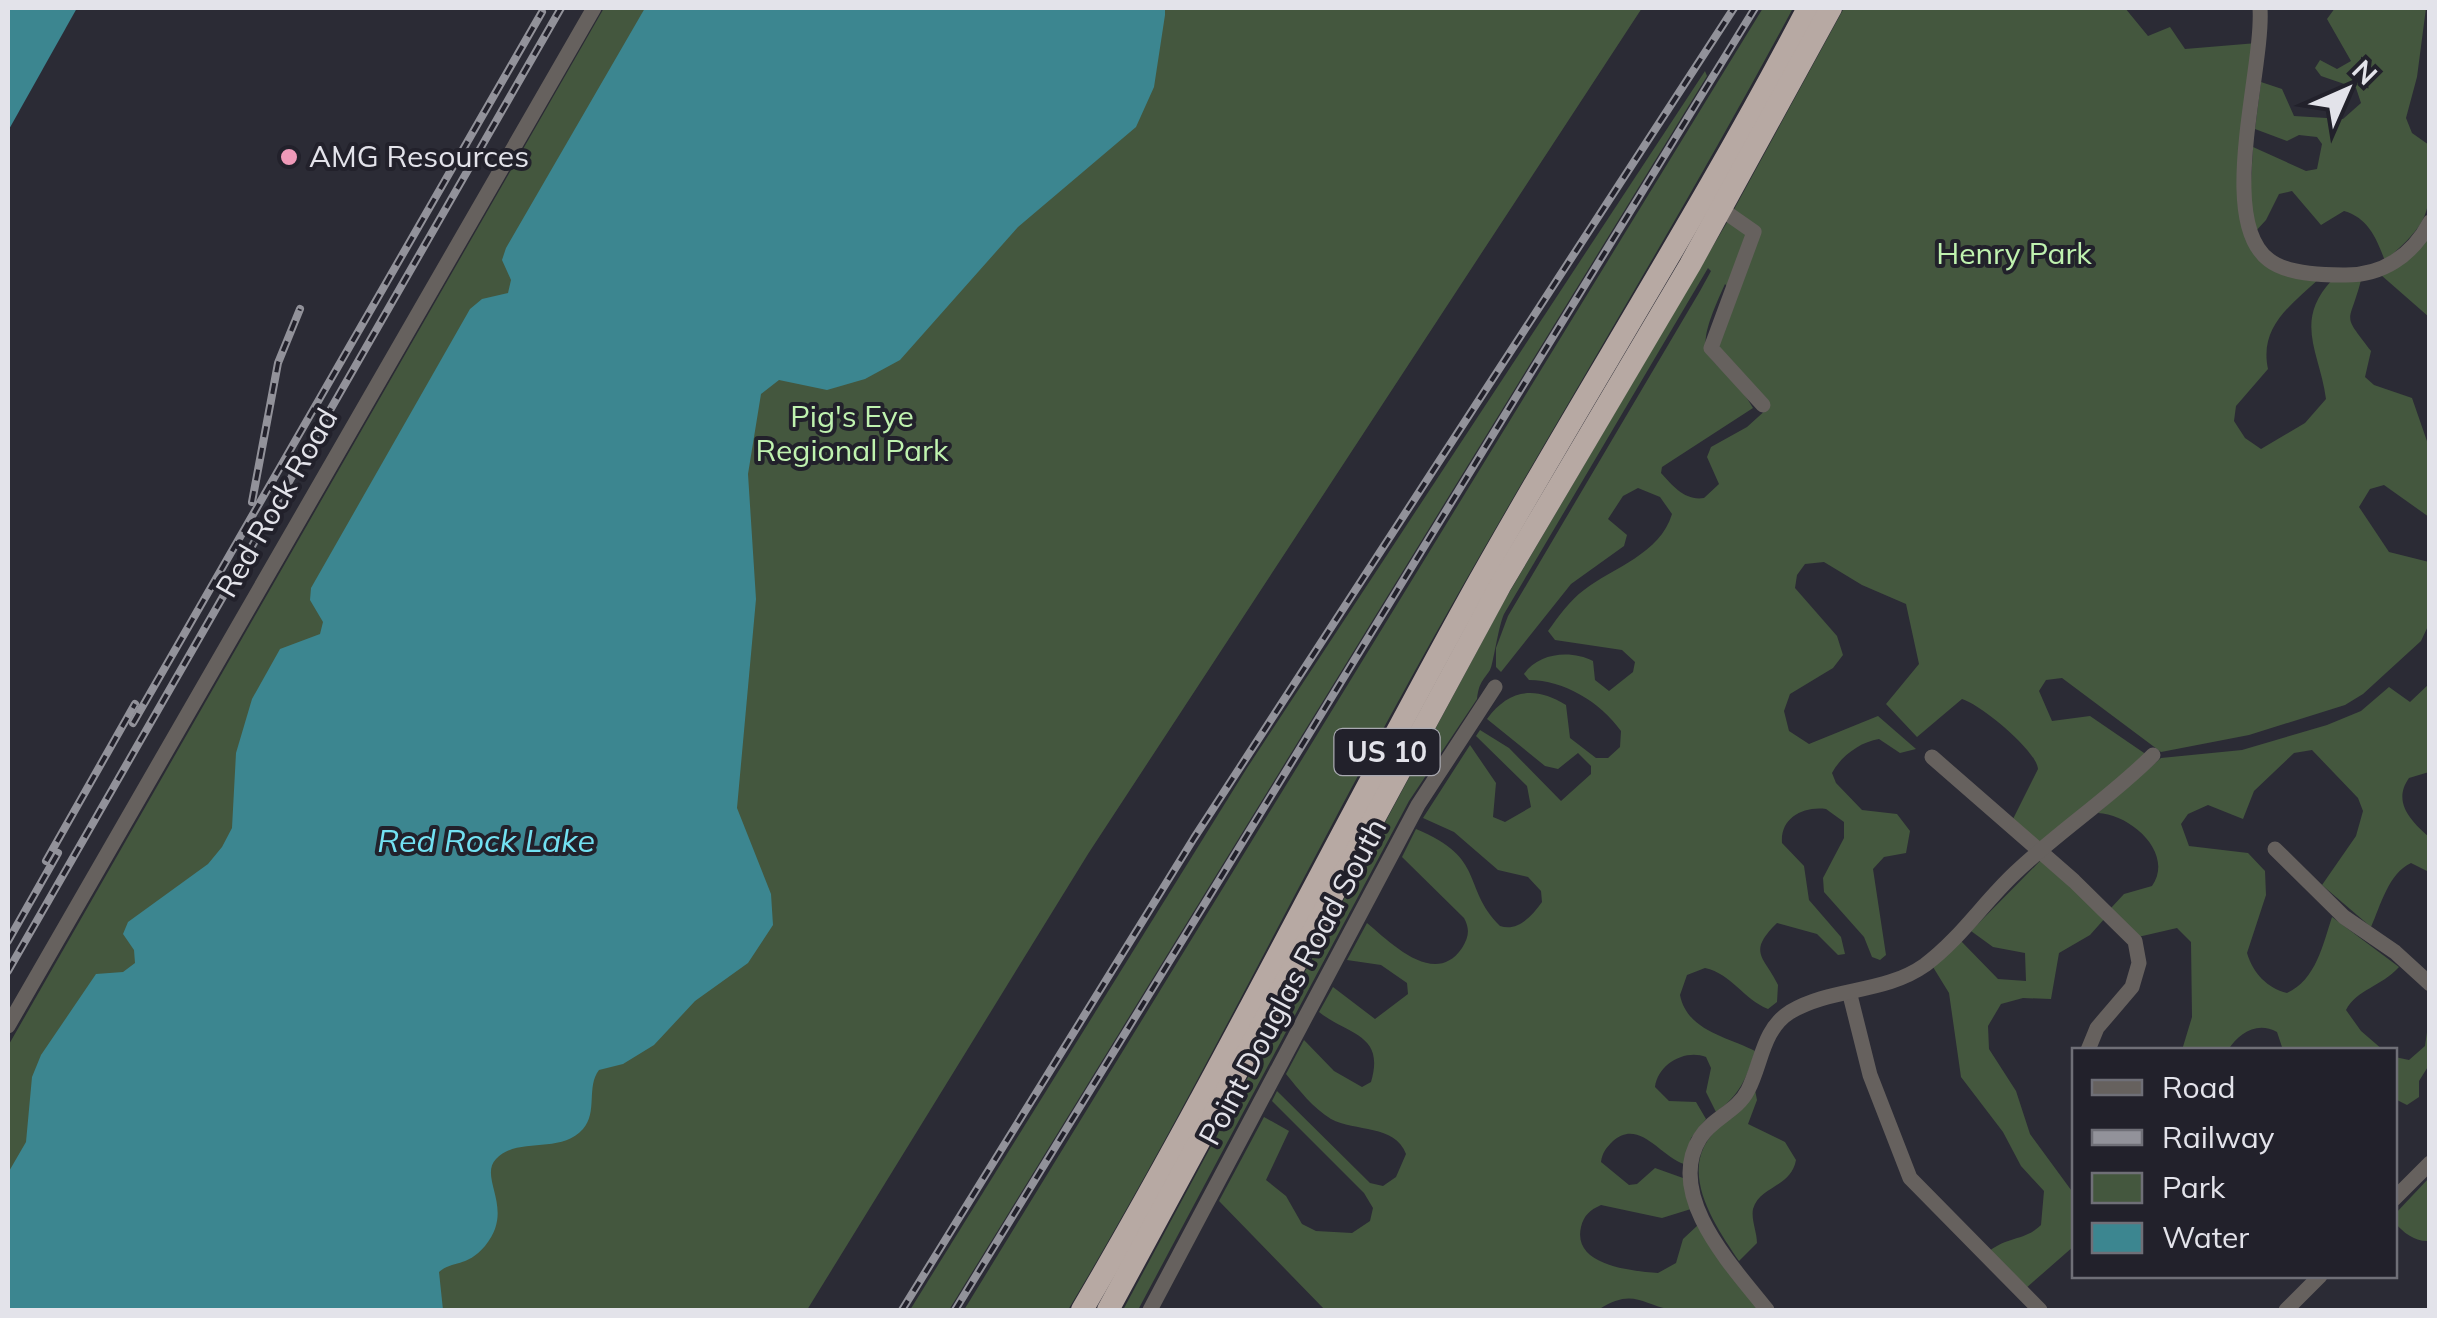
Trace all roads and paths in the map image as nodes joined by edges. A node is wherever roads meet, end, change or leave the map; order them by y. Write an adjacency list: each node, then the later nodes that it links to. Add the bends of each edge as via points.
1 (594, 8): 15 (street, Red Rock Road)
2 (1808, 8): 5 (highway, US 10)
3 (1831, 8): 5 (highway, US 10)
4 (2260, 8): 6 (street, via 2243,204 2256,248 2286,268 2361,274 2404,255)
5 (1712, 205): 7 (street, via 1754,233 1711,348); 21 (highway, US 10, via 1470,598); 22 (highway, US 10)
6 (2430, 222)
7 (1762, 405)
8 (1495, 686): 23 (street, Point Douglas Road South, via 1418,805)
9 (2153, 755): 12 (street)
10 (1932, 758): 12 (street)
11 (2275, 849): 13 (street, via 2344,917)
12 (2041, 852): 14 (street, via 1928,962 1893,983); 16 (street, via 2137,946 2132,986)
13 (2430, 984)
14 (1850, 995): 24 (street, via 1802,1007 1778,1022 1741,1102 1701,1137 1692,1160 1691,1180 1705,1221); 25 (street, via 1870,1075 1910,1178)
15 (8, 1026)
16 (2089, 1048)
17 (2430, 1163): 18 (street)
18 (2397, 1196)
19 (2318, 1278): 20 (street)
20 (2295, 1308)
21 (1082, 1310)
22 (1108, 1310)
23 (1150, 1310)
24 (1768, 1310)
25 (2040, 1310)

